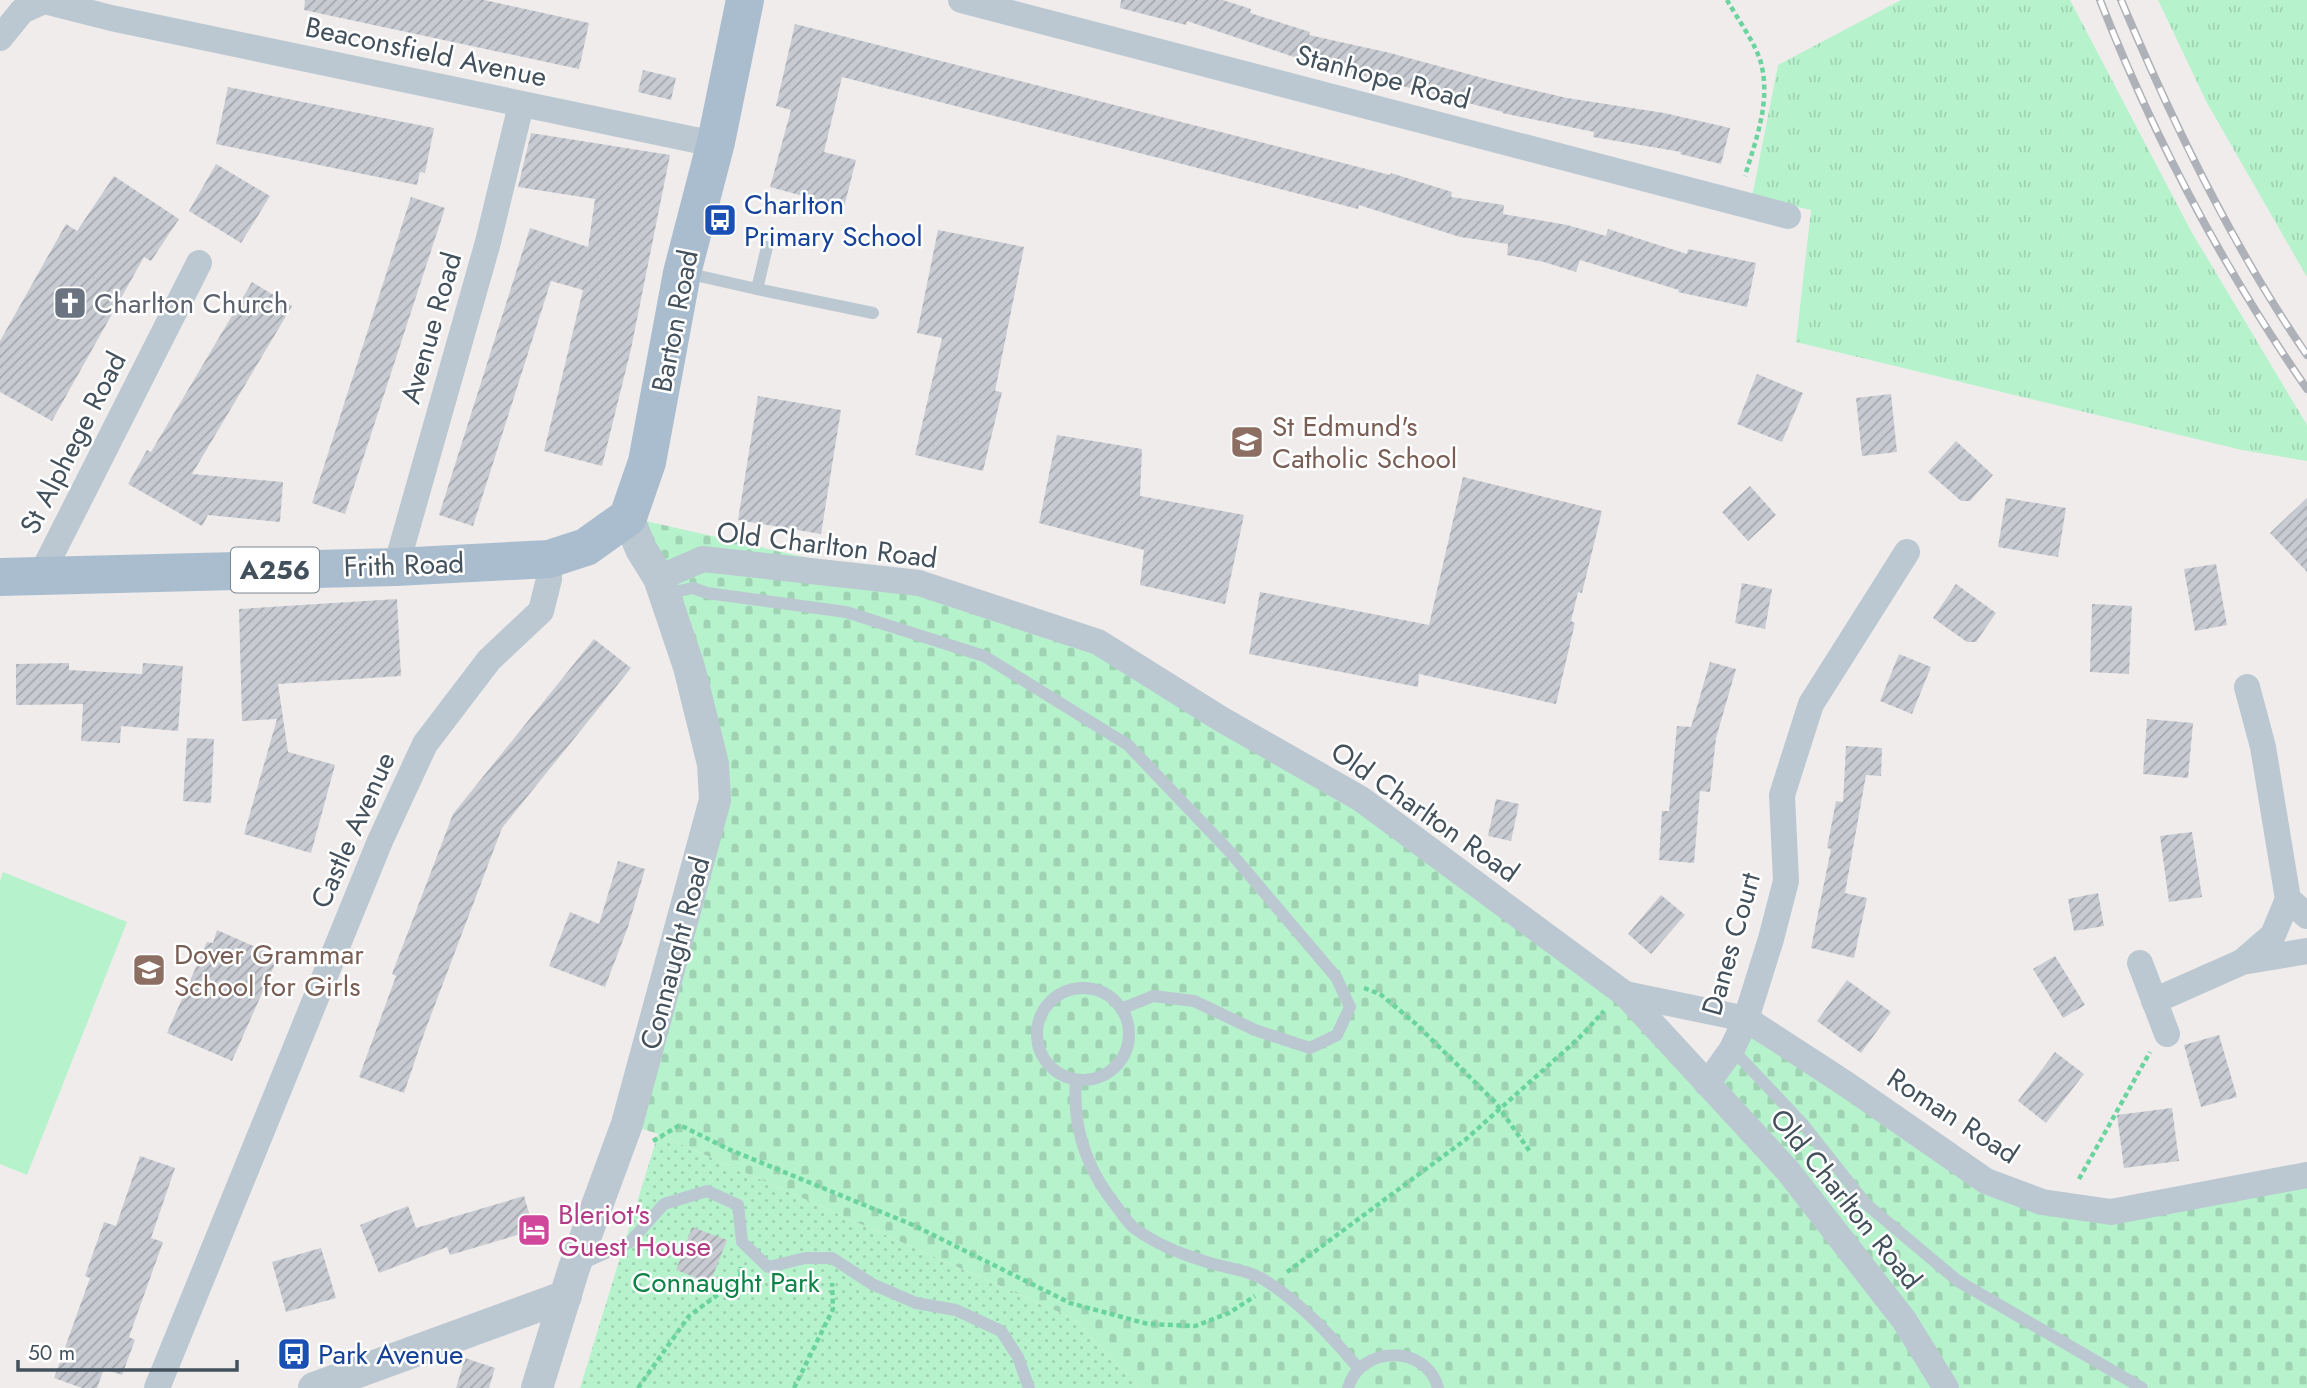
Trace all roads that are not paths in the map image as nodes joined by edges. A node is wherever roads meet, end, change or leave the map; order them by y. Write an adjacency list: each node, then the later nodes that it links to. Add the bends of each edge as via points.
1 (745, 0): 6 (main road, Barton Road)
2 (961, 0): 7 (street, Stanhope Road)
3 (41, 1): 4 (street, via 22,11); 5 (street, Beaconsfield Avenue)
4 (0, 38)
5 (521, 105): 6 (street, Beaconsfield Avenue); 16 (street, Avenue Road, via 488,242)
6 (716, 142): 10 (main road, Barton Road)
7 (1788, 216)
8 (767, 247): 11 (lane)
9 (199, 264): 17 (street, St Alphege Road)
10 (682, 272): 11 (lane); 13 (main road, Barton Road, via 647,462)
11 (757, 289): 12 (lane)
12 (873, 313)
13 (628, 517): 15 (main road, Frith Road / A256, via 586,547); 19 (street, Connaught Road)
14 (1907, 552): 28 (street, Danes Court, via 1811,704 1782,796 1786,881)
15 (549, 559): 16 (main road, Frith Road / A256); 36 (street, Castle Avenue, via 541,611 489,660 425,744 380,841)
16 (396, 567): 17 (main road, Frith Road / A256)
17 (41, 575): 18 (main road, Frith Road / A256)
18 (0, 577)
19 (662, 586): 26 (street, Old Charlton Road, via 703,559 919,583 1098,642 1361,799); 27 (lane, via 846,612 984,656 1128,745 1230,852 1336,977 1350,1007 1337,1035 1310,1048 1255,1030 1194,1001 1153,996); 34 (street, Connaught Road, via 689,667 713,764 715,800 627,1125)
20 (2247, 687): 21 (street)
21 (2298, 907): 23 (street)
22 (2307, 951): 23 (street)
23 (2242, 962): 25 (street)
24 (2140, 963): 25 (street)
25 (2154, 1001): 29 (street)
26 (1616, 1002): 28 (street, Roman Road); 32 (street, Old Charlton Road)
27 (1121, 1009): 31 (lane, via 1128,1038 1117,1065 1105,1074); 31 (lane, via 1098,990 1083,987 1054,997 1044,1008 1037,1030 1041,1053 1049,1066)
28 (1746, 1019): 30 (street, Danes Court); 33 (street, Roman Road, via 1986,1181 2042,1202 2111,1212)
29 (2167, 1034)
30 (1731, 1049): 32 (street, Danes Court); 43 (lane, via 1802,1123 1866,1204 1958,1281)
31 (1076, 1080): 35 (lane, via 1077,1127 1088,1160 1104,1191 1132,1226 1154,1241 1270,1284 1315,1321)
32 (1707, 1084): 42 (street, Old Charlton Road, via 1788,1171 1903,1320)
33 (2307, 1175)
34 (570, 1282): 37 (street); 38 (street, Connaught Road); 39 (lane, via 630,1242 664,1204 707,1191 738,1205 742,1242 768,1267 805,1258 832,1258 872,1284 916,1303 956,1310 1001,1331 1018,1357)
35 (1359, 1369): 40 (lane); 41 (lane, via 1371,1359 1401,1355 1428,1370)
36 (157, 1388)
37 (314, 1388)
38 (537, 1388)
39 (1029, 1388)
40 (1348, 1388)
41 (1438, 1388)
42 (1946, 1388)
43 (2142, 1388)

